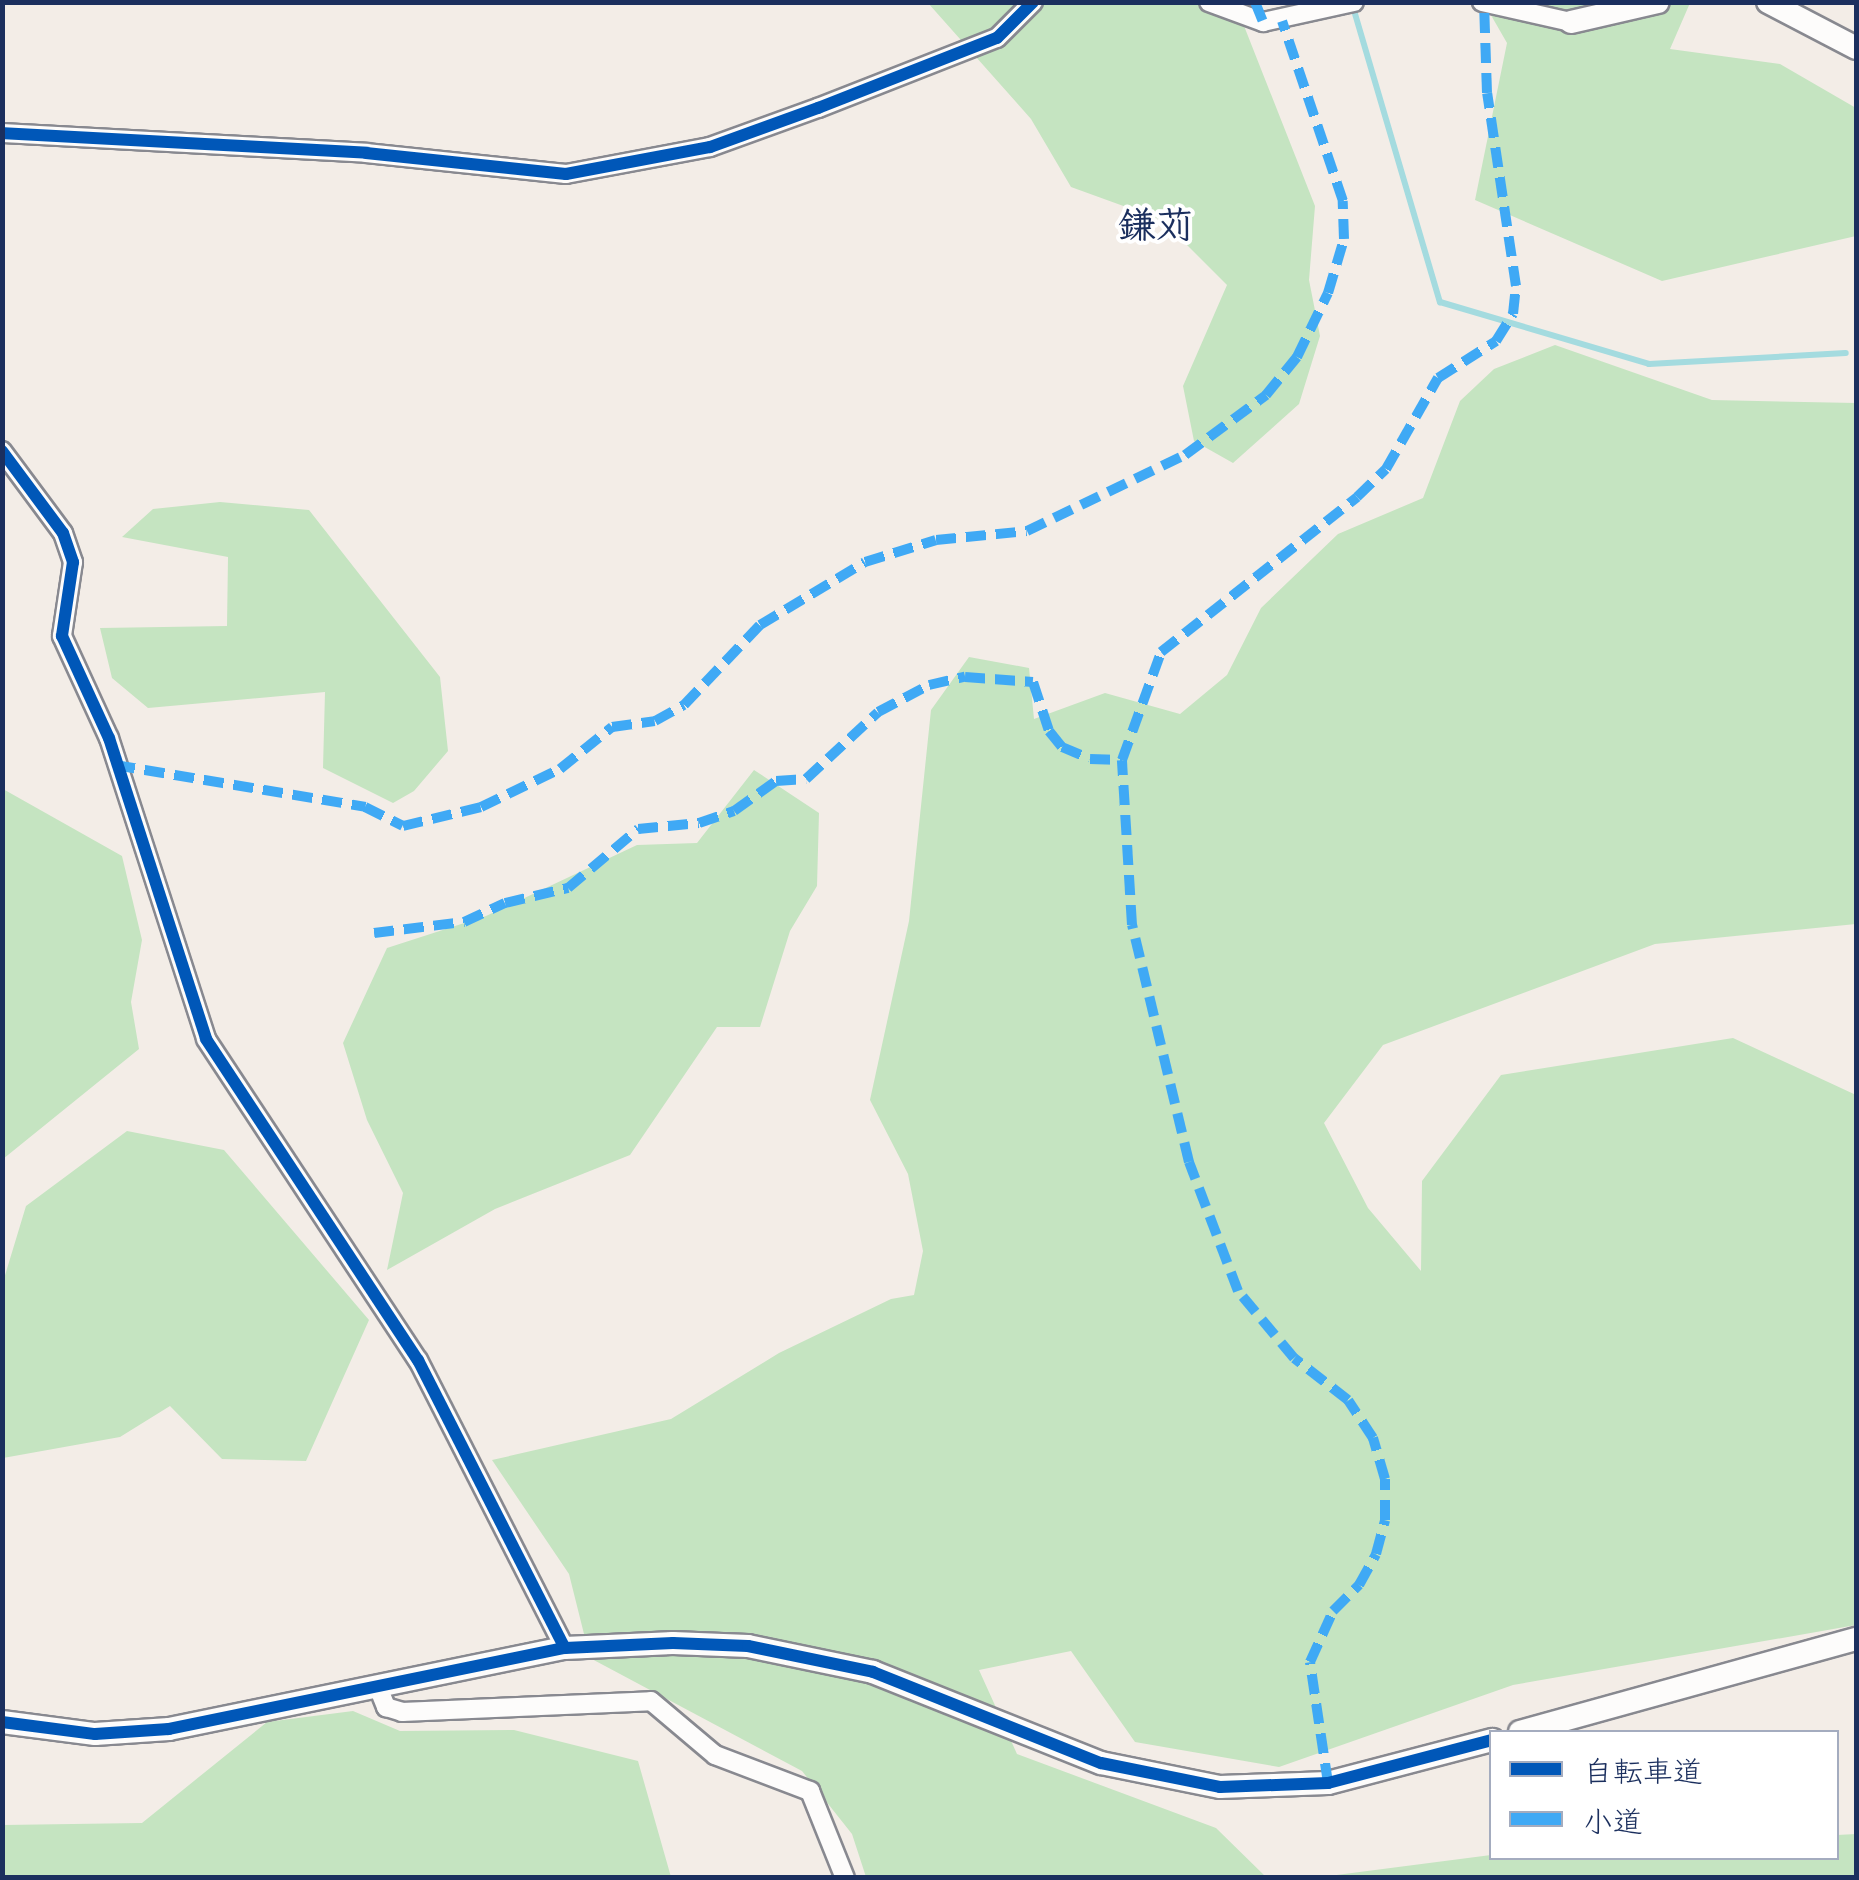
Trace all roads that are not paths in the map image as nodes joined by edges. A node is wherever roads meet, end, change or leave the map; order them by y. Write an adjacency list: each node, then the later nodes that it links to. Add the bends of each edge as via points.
1 (1033, 2): 9 (street, via 997,38 710,148 566,174 366,153)
2 (1209, 2): 3 (street, via 1263,22)
3 (1354, 2)
4 (1482, 2): 7 (street)
5 (1658, 2): 7 (street)
6 (1768, 2): 8 (street)
7 (1570, 22)
8 (1856, 48)
9 (2, 133)
10 (2, 451): 12 (street, via 63,533 73,562 62,636 109,738 206,1039 418,1360)
11 (1856, 1639): 15 (street)
12 (564, 1648): 13 (street); 16 (street, via 674,1643 811,1657 938,1695 1101,1763 1220,1787 1328,1783)
13 (378, 1687): 14 (street, via 170,1729 94,1734); 17 (street, via 386,1707 402,1712 651,1701 714,1755 810,1791)
14 (2, 1722)
15 (1527, 1730)
16 (1489, 1741)
17 (845, 1878)

